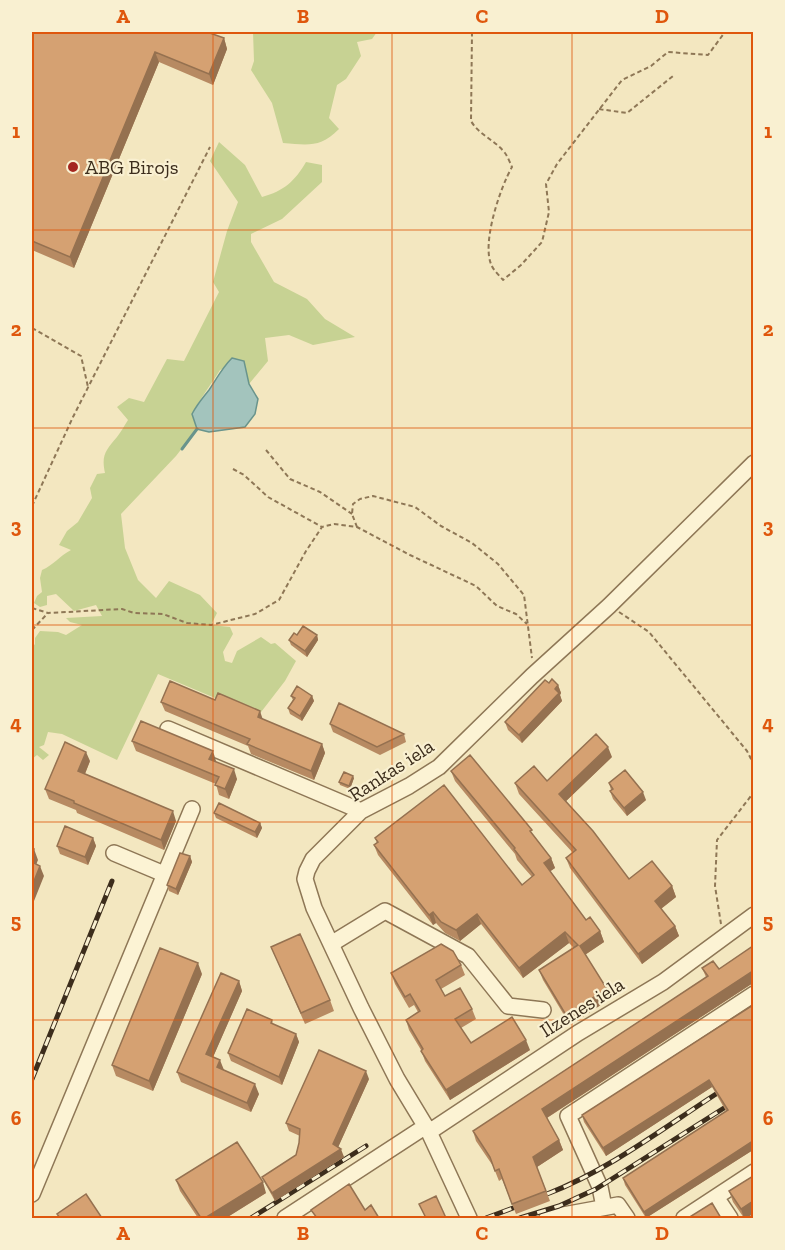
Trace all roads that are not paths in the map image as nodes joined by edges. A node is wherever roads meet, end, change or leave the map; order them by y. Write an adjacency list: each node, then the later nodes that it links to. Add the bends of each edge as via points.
1 (753, 463): 4 (street, Rankas iela, via 439,767)
2 (168, 729): 4 (street)
3 (192, 809): 6 (street)
4 (361, 811): 8 (street, Rankas iela, via 313,859 305,879)
5 (114, 853): 6 (street)
6 (164, 874): 13 (street)
7 (753, 915): 11 (street, Ilzenes iela, via 663,982)
8 (331, 944): 10 (street, via 385,911 468,956 508,1006); 11 (street, Rankas iela, via 397,1079)
9 (753, 994): 15 (street, via 568,1116 600,1187)
10 (543, 1010)
11 (427, 1129): 16 (street, Ilzenes iela); 17 (street, Rankas iela)
12 (753, 1172): 14 (street)
13 (32, 1194)
14 (716, 1197): 20 (street); 21 (street)
15 (604, 1207): 18 (street); 19 (street, via 618,1205)
16 (285, 1218)
17 (469, 1218)
18 (549, 1218)
19 (627, 1218)
20 (684, 1218)
21 (730, 1218)

